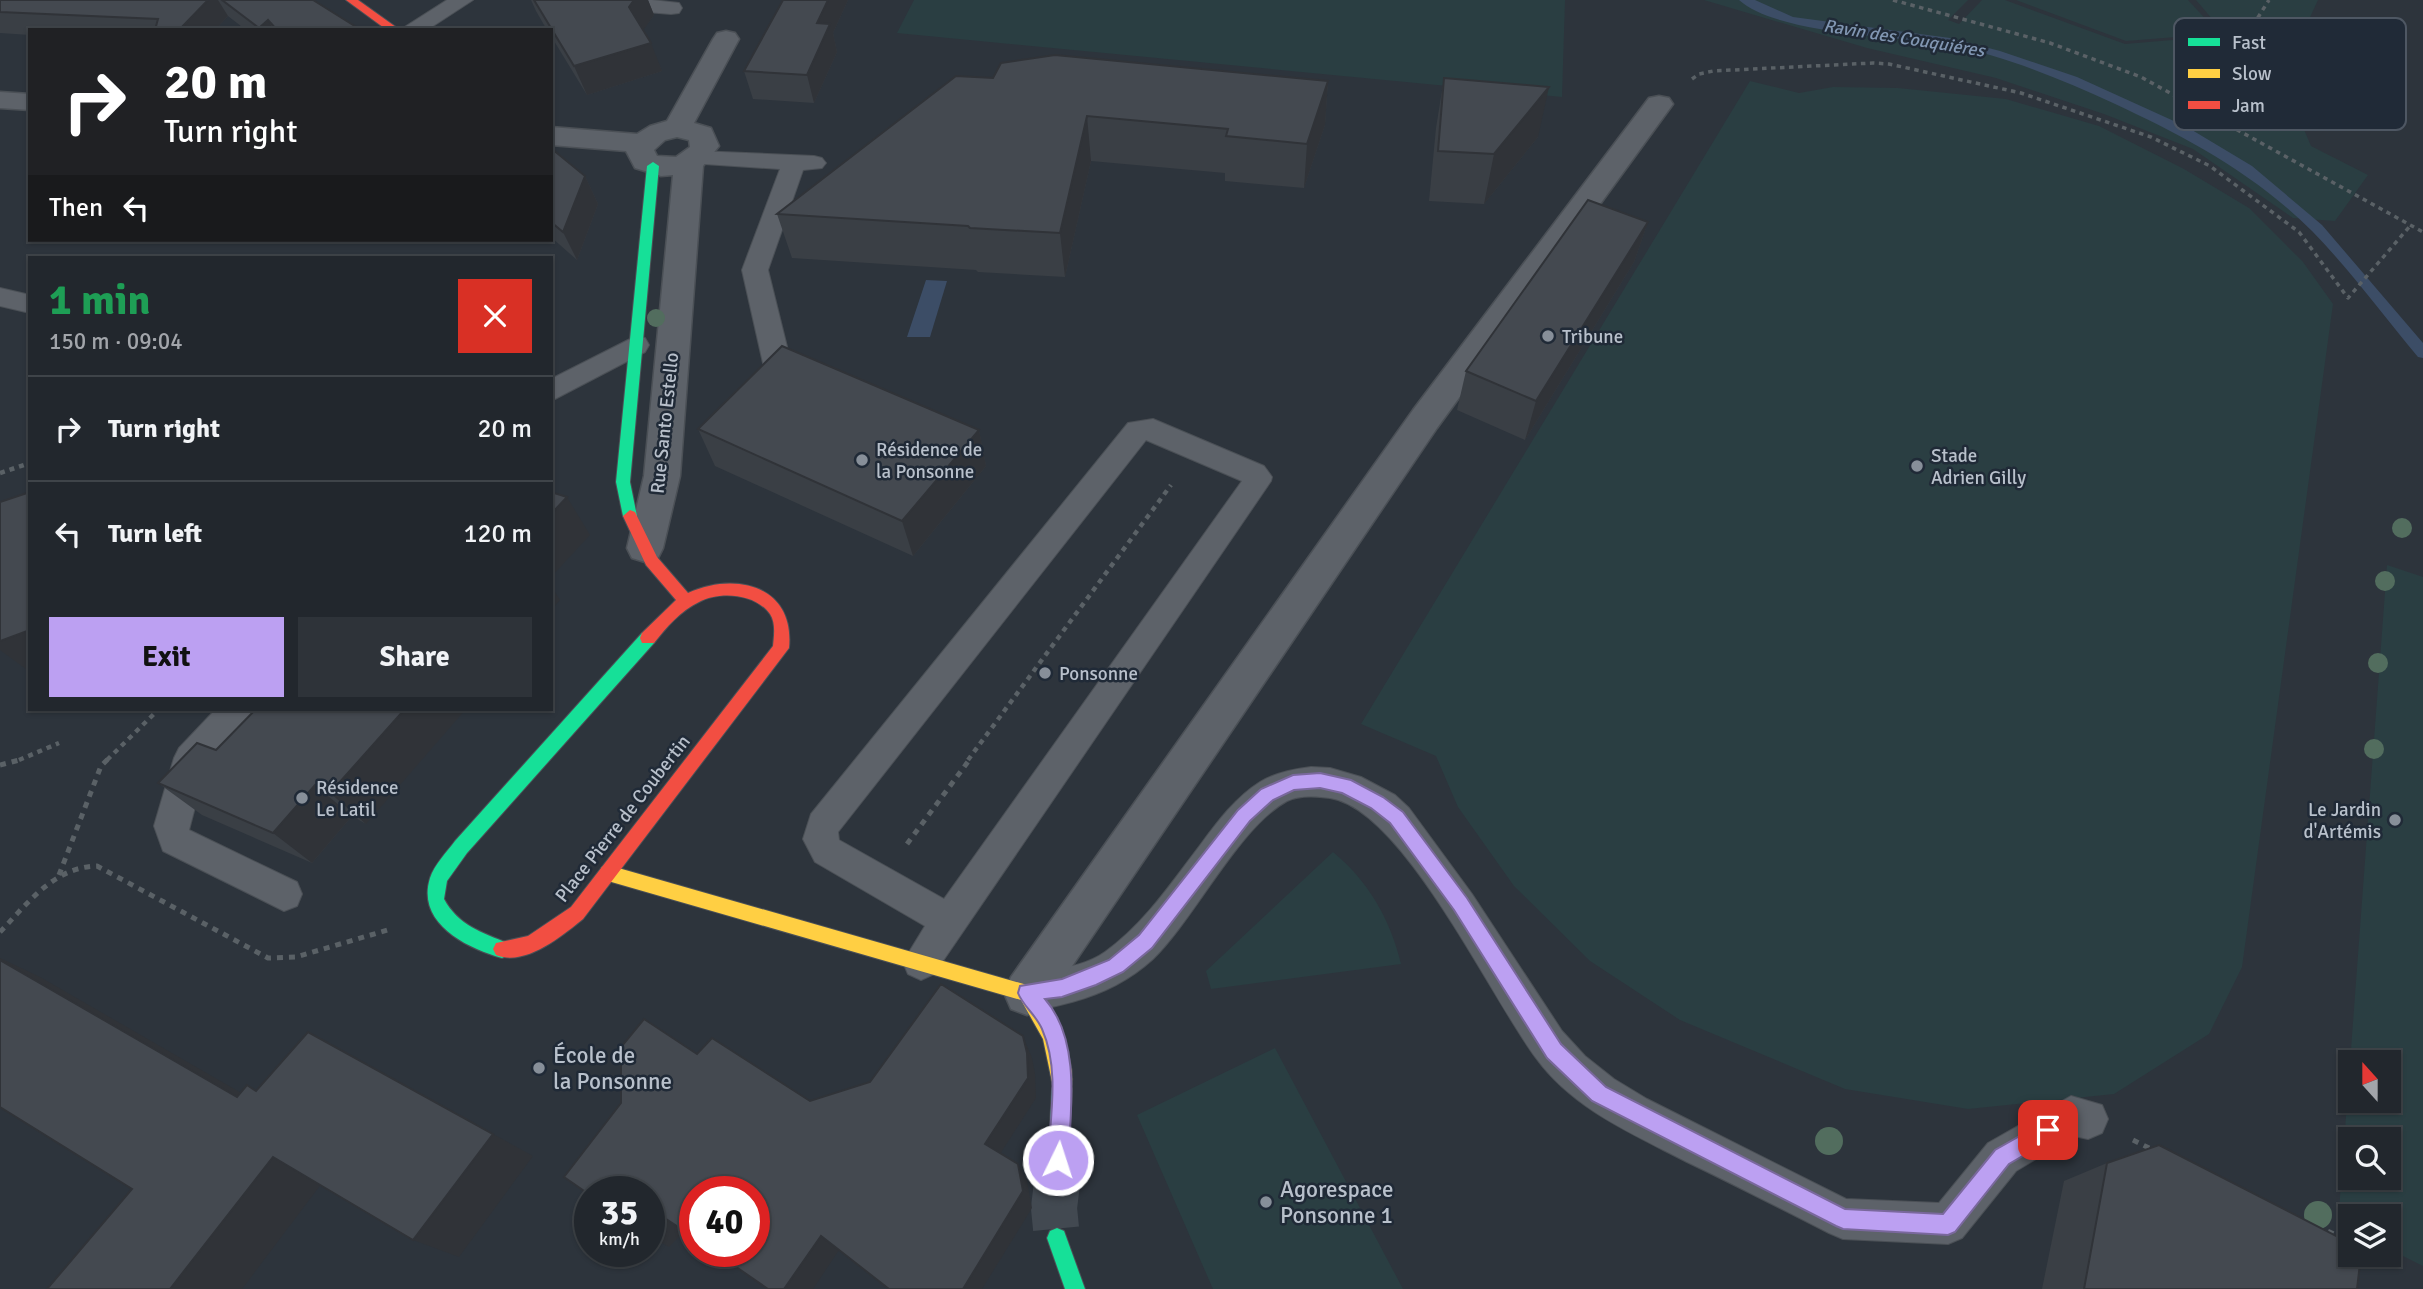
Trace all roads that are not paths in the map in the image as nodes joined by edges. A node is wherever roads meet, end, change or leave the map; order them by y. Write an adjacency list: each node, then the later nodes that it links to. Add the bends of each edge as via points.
1 (352, 0): 5 (street)
2 (462, 0): 6 (lane)
3 (575, 0): 4 (lane)
4 (671, 8)
5 (392, 28)
6 (414, 28)
7 (726, 38): 11 (street)
8 (0, 100): 9 (street)
9 (28, 102)
10 (1659, 104): 27 (street, via 1425,419)
11 (677, 128): 13 (street, via 657,133); 14 (street, via 701,134 705,146)
12 (553, 136): 13 (street)
13 (648, 155): 14 (street, via 671,167); 17 (street, Rue Santo Estello)
14 (693, 160): 18 (lane, via 804,163 755,270); 20 (street, Rue Santo Estello, via 662,476)
15 (0, 297): 16 (lane)
16 (28, 303)
17 (636, 345): 19 (lane); 20 (street, Rue Santo Estello, via 623,482 625,505)
18 (776, 363)
19 (553, 390)
20 (645, 548): 21 (street, via 664,582)
21 (684, 598): 23 (street, Place Pierre de Coubertin, via 702,591 740,589 760,596 775,606 785,635 781,648); 23 (street, Place Pierre de Coubertin, via 461,847 439,877 435,897 442,914 478,942 510,949 555,930 577,913)
22 (235, 711): 24 (lane, via 191,758 172,834)
23 (608, 873): 26 (street)
24 (284, 894)
25 (950, 921): 25 (lane, via 822,846 823,825 1135,433 1153,429 1254,474 1257,481); 26 (lane)
26 (921, 962): 27 (street)
27 (1027, 993): 28 (lane, via 1062,988 1116,966 1146,942 1244,816 1267,795 1293,783 1320,780 1345,786 1396,817 1460,904 1554,1051 1599,1094 1843,1219 1948,1224 2002,1157 2071,1116); 29 (street, via 1052,1031 1063,1072)
28 (2088, 1119)
29 (1057, 1183)
30 (1057, 1237): 31 (street)
31 (1075, 1289)

